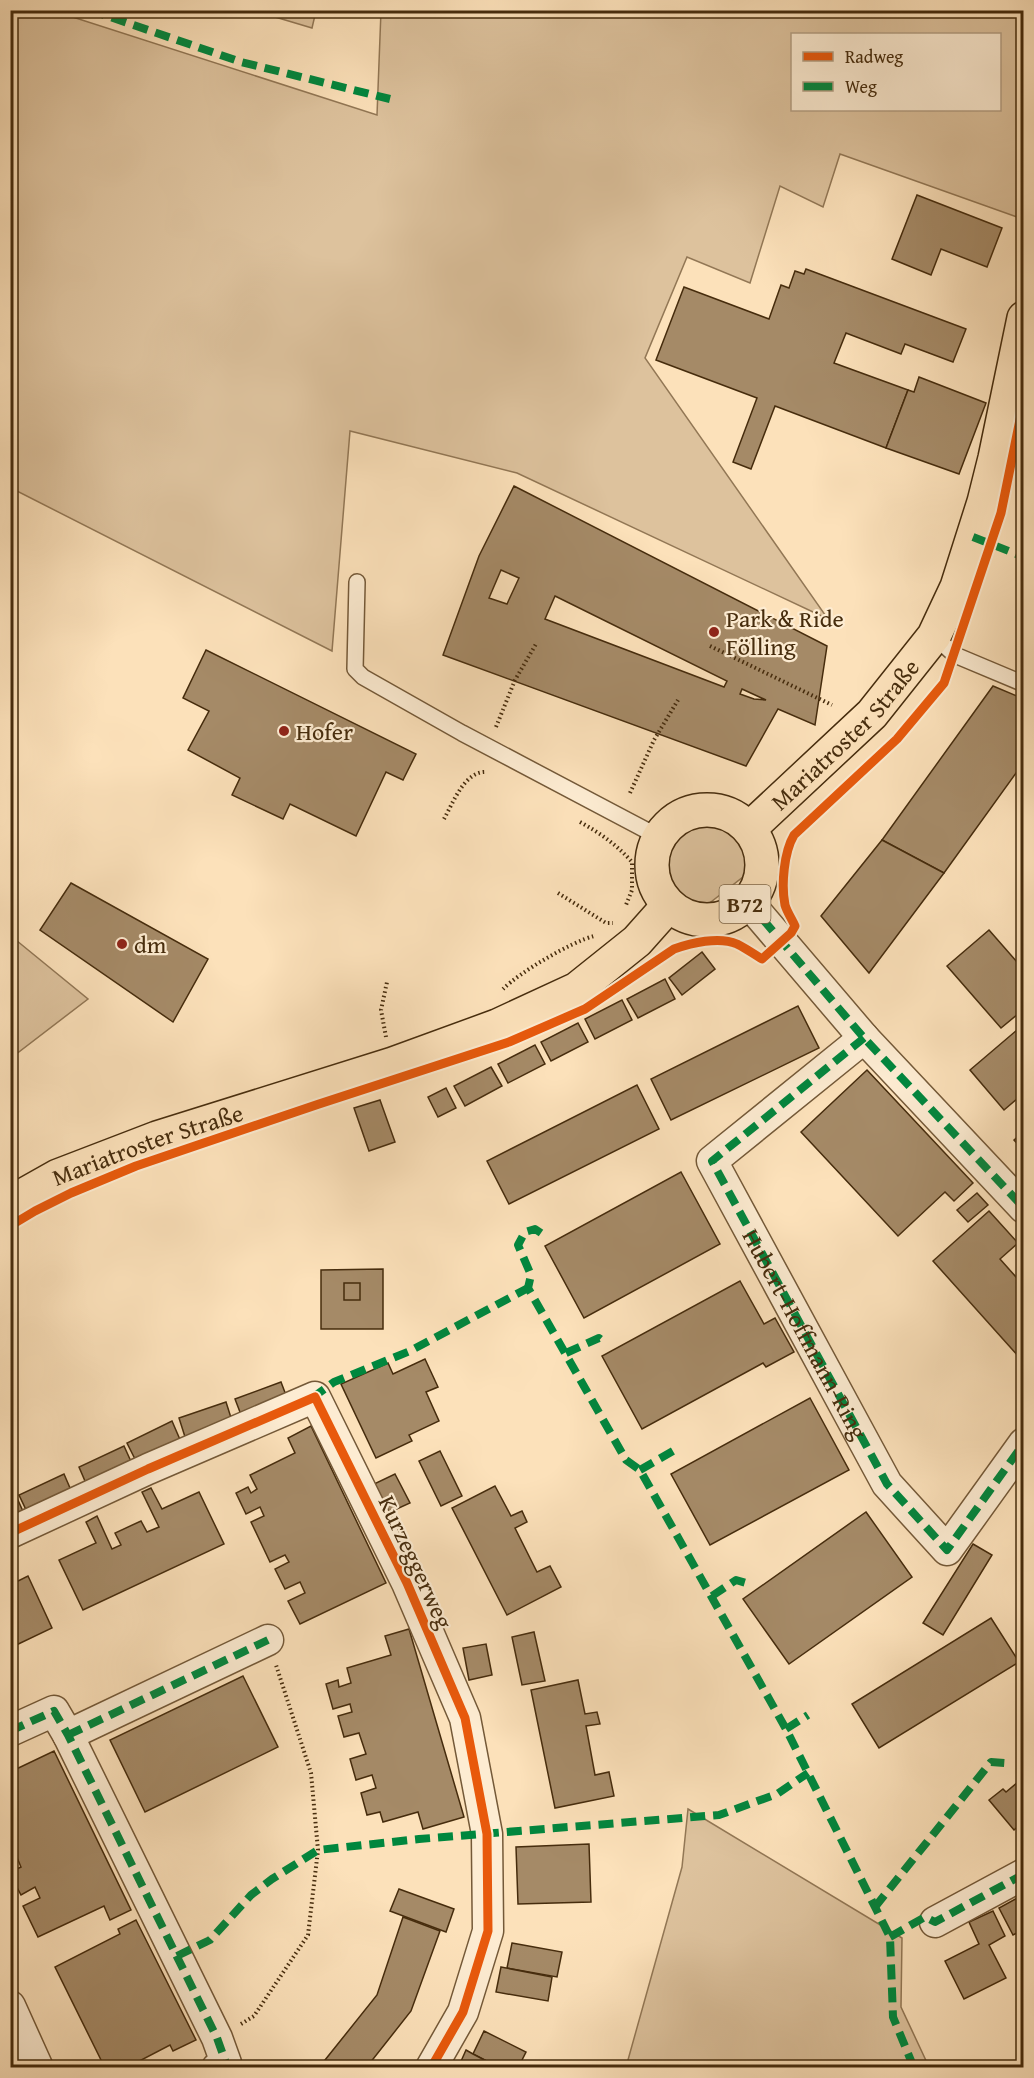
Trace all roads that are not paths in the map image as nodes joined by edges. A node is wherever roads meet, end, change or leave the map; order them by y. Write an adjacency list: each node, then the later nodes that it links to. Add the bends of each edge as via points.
1 (1023, 318): 3 (main road, Mariatroster Straße, via 984,502 957,587)
2 (357, 582): 6 (lane, via 355,669 363,677)
3 (934, 636): 4 (lane, Mariatroster Straße, via 955,655); 5 (main road, Mariatroster Straße, via 872,714)
4 (1023, 684)
5 (749, 829): 6 (main road, Mariatroster Straße, via 733,816 713,810 692,812 673,821); 7 (main road, Mariatroster Straße / B72, via 759,846 762,866 758,885)
6 (659, 837): 8 (main road, via 652,873)
7 (748, 902): 8 (main road, B72, via 718,919 700,920); 9 (street)
8 (669, 905): 11 (main road, Mariatroster Straße, via 637,941 577,989 497,1026 393,1064 128,1149 58,1176)
9 (864, 1038): 10 (street); 12 (street, Hubert-Hoffmann-Ring, via 712,1161 887,1484 947,1550)
10 (1021, 1199)
11 (10, 1203)
12 (1023, 1443)
13 (10, 1533): 22 (street, Kurzeggerweg, via 315,1397 406,1583 465,1718 487,1834 488,1931 463,2012)
14 (268, 1640): 16 (street)
15 (10, 1731): 16 (street, via 54,1711)
16 (69, 1736): 21 (street, via 217,2038 226,2063)
17 (1023, 1874): 18 (street)
18 (935, 1922)
19 (10, 2006): 20 (street)
20 (38, 2067)
21 (217, 2067)
22 (431, 2067)

